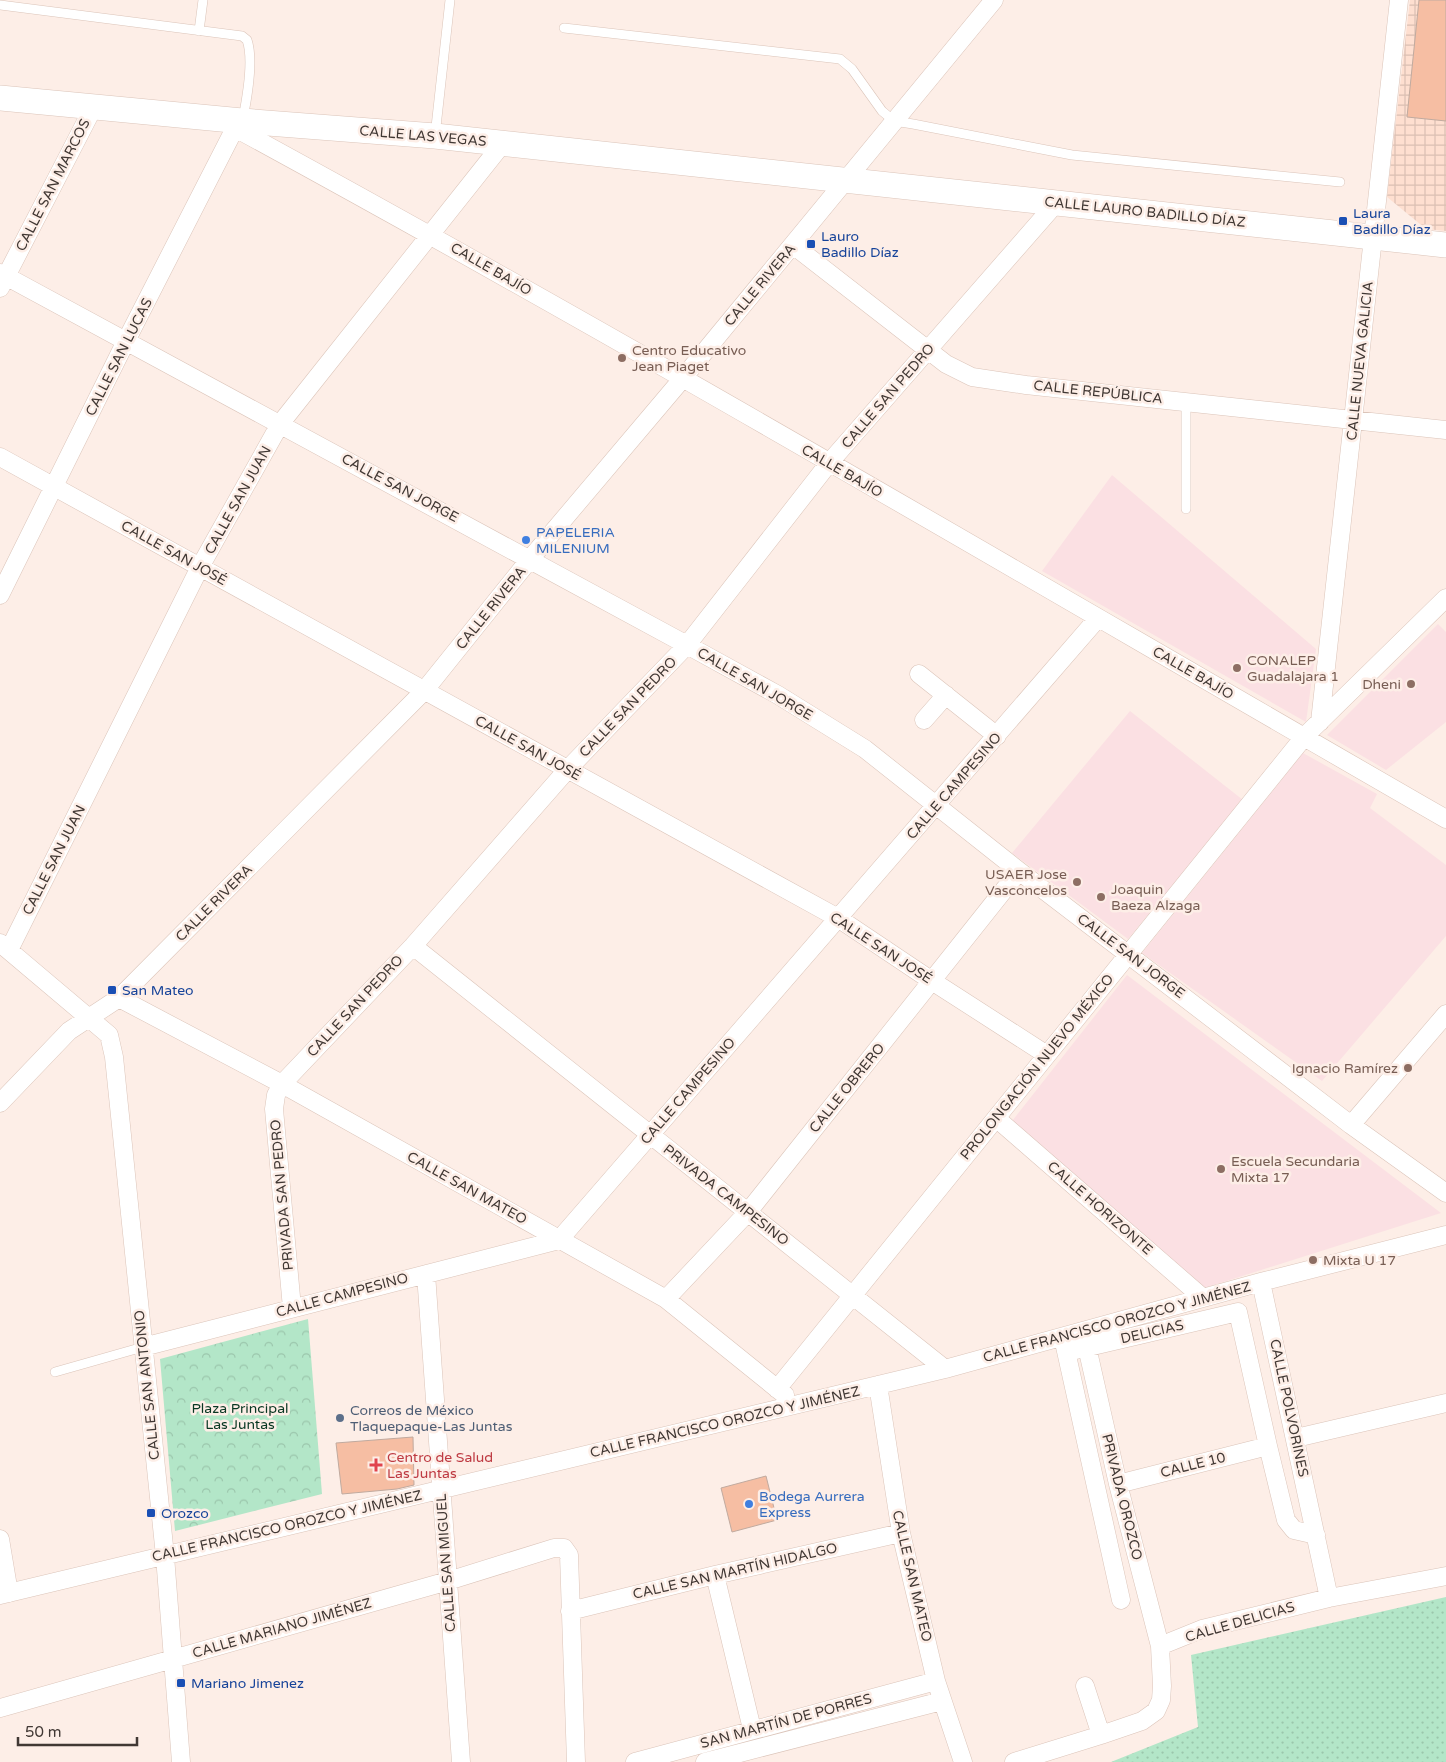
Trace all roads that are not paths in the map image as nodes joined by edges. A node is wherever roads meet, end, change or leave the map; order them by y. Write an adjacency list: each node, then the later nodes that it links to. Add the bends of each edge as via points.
1 (202, 0): 7 (lane)
2 (450, 0): 12 (lane)
3 (994, 0): 10 (street, CALLE RIVERA)
4 (1399, 0): 18 (street, CALLE NUEVA GALICIA)
5 (0, 5): 7 (lane)
6 (564, 28): 10 (lane, via 840,60 852,69 882,111)
7 (198, 31): 11 (lane, via 242,36 247,40 250,48 248,97)
8 (0, 98): 9 (street, CALLE LAS VEGAS)
9 (93, 108): 11 (street, CALLE LAS VEGAS); 21 (street, CALLE SAN MARCOS)
10 (894, 121): 14 (street, CALLE RIVERA); 15 (lane, via 1072,154)
11 (239, 125): 12 (street, CALLE LAS VEGAS); 17 (street, CALLE BAJÍO); 22 (street, CALLE SAN LUCAS)
12 (435, 136): 13 (street, CALLE LAS VEGAS)
13 (503, 143): 14 (street, CALLE LAS VEGAS); 17 (street, CALLE SAN JUAN)
14 (845, 180): 16 (street, CALLE LAURO BADILLO DÍAZ); 19 (street, CALLE RIVERA)
15 (1340, 182)
16 (1057, 202): 18 (street, CALLE LAURO BADILLO DÍAZ); 23 (street, CALLE SAN PEDRO)
17 (430, 234): 24 (street, CALLE BAJÍO); 27 (street, CALLE SAN JUAN)
18 (1374, 237): 20 (street, CALLE LAURO BADILLO DÍAZ); 26 (street, CALLE NUEVA GALICIA)
19 (793, 245): 23 (street, CALLE REPÚBLICA); 24 (street, CALLE RIVERA)
20 (1446, 245)
21 (2, 279): 22 (street, CALLE SAN JORGE)
22 (126, 341): 27 (street, CALLE SAN JORGE); 31 (street, CALLE SAN LUCAS)
23 (928, 350): 25 (street, CALLE REPÚBLICA, via 946,364 972,377); 30 (street, CALLE SAN PEDRO)
24 (683, 378): 30 (street, CALLE BAJÍO); 33 (street, CALLE RIVERA)
25 (1186, 402): 26 (street, CALLE REPÚBLICA); 32 (lane)
26 (1353, 420): 28 (street, CALLE REPÚBLICA); 43 (street, CALLE NUEVA GALICIA)
27 (280, 424): 33 (street, CALLE SAN JORGE); 34 (street, CALLE SAN JUAN)
28 (1446, 430)
29 (0, 457): 31 (street, CALLE SAN JOSÉ)
30 (829, 463): 37 (street, CALLE BAJÍO); 38 (street, CALLE SAN PEDRO)
31 (53, 487): 34 (street, CALLE SAN JOSÉ); 35 (street, CALLE SAN LUCAS)
32 (1186, 509)
33 (530, 559): 38 (street, CALLE SAN JORGE); 40 (street, CALLE RIVERA)
34 (200, 567): 40 (street, CALLE SAN JOSÉ); 51 (street, CALLE SAN JUAN)
35 (0, 595)
36 (1446, 598): 43 (street, PROLONGACIÓN NUEVO MÉXICO)
37 (1098, 618): 44 (street, CALLE CAMPESINO); 45 (street, CALLE BAJÍO)
38 (687, 645): 46 (street, CALLE SAN PEDRO); 47 (street, CALLE SAN JORGE, via 778,695 865,749)
39 (919, 674): 41 (street)
40 (424, 691): 46 (street, CALLE SAN JOSÉ); 55 (street, CALLE RIVERA)
41 (946, 695): 42 (street); 44 (street)
42 (924, 720)
43 (1320, 722): 45 (street, PROLONGACIÓN NUEVO MÉXICO)
44 (997, 736): 47 (street, CALLE CAMPESINO)
45 (1304, 737): 48 (street, CALLE BAJÍO); 53 (street, PROLONGACIÓN NUEVO MÉXICO)
46 (568, 770): 50 (street, CALLE SAN JOSÉ); 52 (street, CALLE SAN PEDRO)
47 (937, 806): 49 (street, CALLE SAN JORGE); 50 (street, CALLE CAMPESINO)
48 (1446, 819)
49 (1019, 871): 53 (street, CALLE SAN JORGE); 54 (street, CALLE OBRERO)
50 (838, 918): 54 (street, CALLE SAN JOSÉ); 63 (street, CALLE CAMPESINO)
51 (4, 946): 57 (street)
52 (413, 946): 59 (street, CALLE SAN PEDRO); 63 (street, PRIVADA CAMPESINO)
53 (1128, 954): 58 (street, PROLONGACIÓN NUEVO MÉXICO); 62 (street, CALLE SAN JORGE)
54 (932, 981): 58 (street, CALLE SAN JOSÉ); 65 (street, CALLE OBRERO)
55 (119, 998): 57 (street, CALLE RIVERA); 59 (street, CALLE SAN MATEO)
56 (1446, 1014): 62 (street)
57 (89, 1018): 60 (street, CALLE RIVERA, via 69,1031); 76 (street, CALLE SAN ANTONIO, via 109,1035 114,1057)
58 (1047, 1055): 61 (street, PROLONGACIÓN NUEVO MÉXICO)
59 (282, 1084): 67 (street, CALLE SAN MATEO); 73 (street, PRIVADA SAN PEDRO, via 274,1109)
60 (0, 1103)
61 (996, 1118): 70 (street, PROLONGACIÓN NUEVO MÉXICO); 71 (street, CALLE HORIZONTE)
62 (1351, 1125): 64 (street, CALLE SAN JORGE)
63 (650, 1135): 65 (street, PRIVADA CAMPESINO); 67 (street, CALLE CAMPESINO)
64 (1446, 1193)
65 (748, 1212): 70 (street, PRIVADA CAMPESINO); 72 (street, CALLE OBRERO)
66 (1446, 1235): 69 (street, CALLE FRANCISCO OROZCO Y JIMÉNEZ)
67 (558, 1240): 68 (street, CALLE CAMPESINO); 72 (street, CALLE SAN MATEO)
68 (426, 1274): 73 (street, CALLE CAMPESINO); 87 (street, CALLE SAN MIGUEL)
69 (1261, 1282): 71 (street, CALLE FRANCISCO OROZCO Y JIMÉNEZ); 84 (street, CALLE POLVORINES)
70 (852, 1296): 78 (street, PRIVADA CAMPESINO); 81 (street, PROLONGACIÓN NUEVO MÉXICO)
71 (1203, 1298): 75 (street, CALLE FRANCISCO OROZCO Y JIMÉNEZ)
72 (666, 1299): 81 (street, CALLE SAN MATEO)
73 (292, 1308): 76 (street, CALLE CAMPESINO)
74 (1238, 1312): 77 (street, DELICIAS); 85 (street, CALLE POLVORINES)
75 (1065, 1344): 77 (street, DELICIAS); 78 (street, CALLE FRANCISCO OROZCO Y JIMÉNEZ); 97 (street, PRIVADA OROZCO)
76 (143, 1347): 79 (lane); 91 (street, CALLE SAN ANTONIO)
77 (1087, 1347): 86 (street, PRIVADA OROZCO)
78 (945, 1369): 80 (street, CALLE FRANCISCO OROZCO Y JIMÉNEZ)
79 (55, 1372)
80 (878, 1385): 83 (street, CALLE FRANCISCO OROZCO Y JIMÉNEZ); 88 (street, CALLE SAN MATEO)
81 (777, 1388): 83 (street, CALLE SAN MATEO)
82 (1446, 1403): 84 (street)
83 (797, 1405): 87 (street, CALLE FRANCISCO OROZCO Y JIMÉNEZ)
84 (1296, 1438): 89 (street, CALLE POLVORINES)
85 (1268, 1446): 86 (street, CALLE 10); 89 (street, CALLE POLVORINES, via 1286,1520 1294,1530)
86 (1118, 1484): 99 (street, PRIVADA OROZCO)
87 (441, 1490): 91 (street, CALLE FRANCISCO OROZCO Y JIMÉNEZ); 94 (street, CALLE SAN MIGUEL)
88 (901, 1533): 92 (street, CALLE SAN MARTÍN HIDALGO); 101 (street, CALLE SAN MATEO)
89 (1316, 1535): 96 (street, CALLE POLVORINES)
90 (0, 1539): 95 (street)
91 (165, 1556): 95 (street, CALLE FRANCISCO OROZCO Y JIMÉNEZ); 100 (street, CALLE SAN ANTONIO)
92 (715, 1575): 98 (street, CALLE SAN MARTÍN HIDALGO); 105 (street)
93 (1446, 1576): 96 (street, CALLE DELICIAS)
94 (448, 1580): 98 (street, CALLE MARIANO JIMÉNEZ, via 554,1548 564,1548 569,1555); 100 (street, CALLE MARIANO JIMÉNEZ); 109 (street, CALLE SAN MIGUEL)
95 (4, 1594)
96 (1329, 1598): 99 (street, CALLE DELICIAS, via 1202,1629)
97 (1121, 1600)
98 (570, 1611): 110 (street)
99 (1160, 1646): 106 (street, via 1162,1686 1156,1710 1142,1721)
100 (173, 1659): 104 (street, CALLE MARIANO JIMÉNEZ); 108 (street, CALLE SAN ANTONIO)
101 (936, 1681): 103 (street, CALLE SAN MATEO); 105 (street, SAN MARTÍN DE PORRES)
102 (1086, 1686): 106 (street)
103 (942, 1700): 107 (street); 112 (street, CALLE SAN MATEO)
104 (0, 1708)
105 (752, 1729): 111 (street, SAN MARTÍN DE PORRES)
106 (1101, 1736): 113 (street)
107 (715, 1761)
108 (181, 1762)
109 (461, 1762)
110 (576, 1762)
111 (635, 1762)
112 (963, 1762)
113 (1014, 1762)

